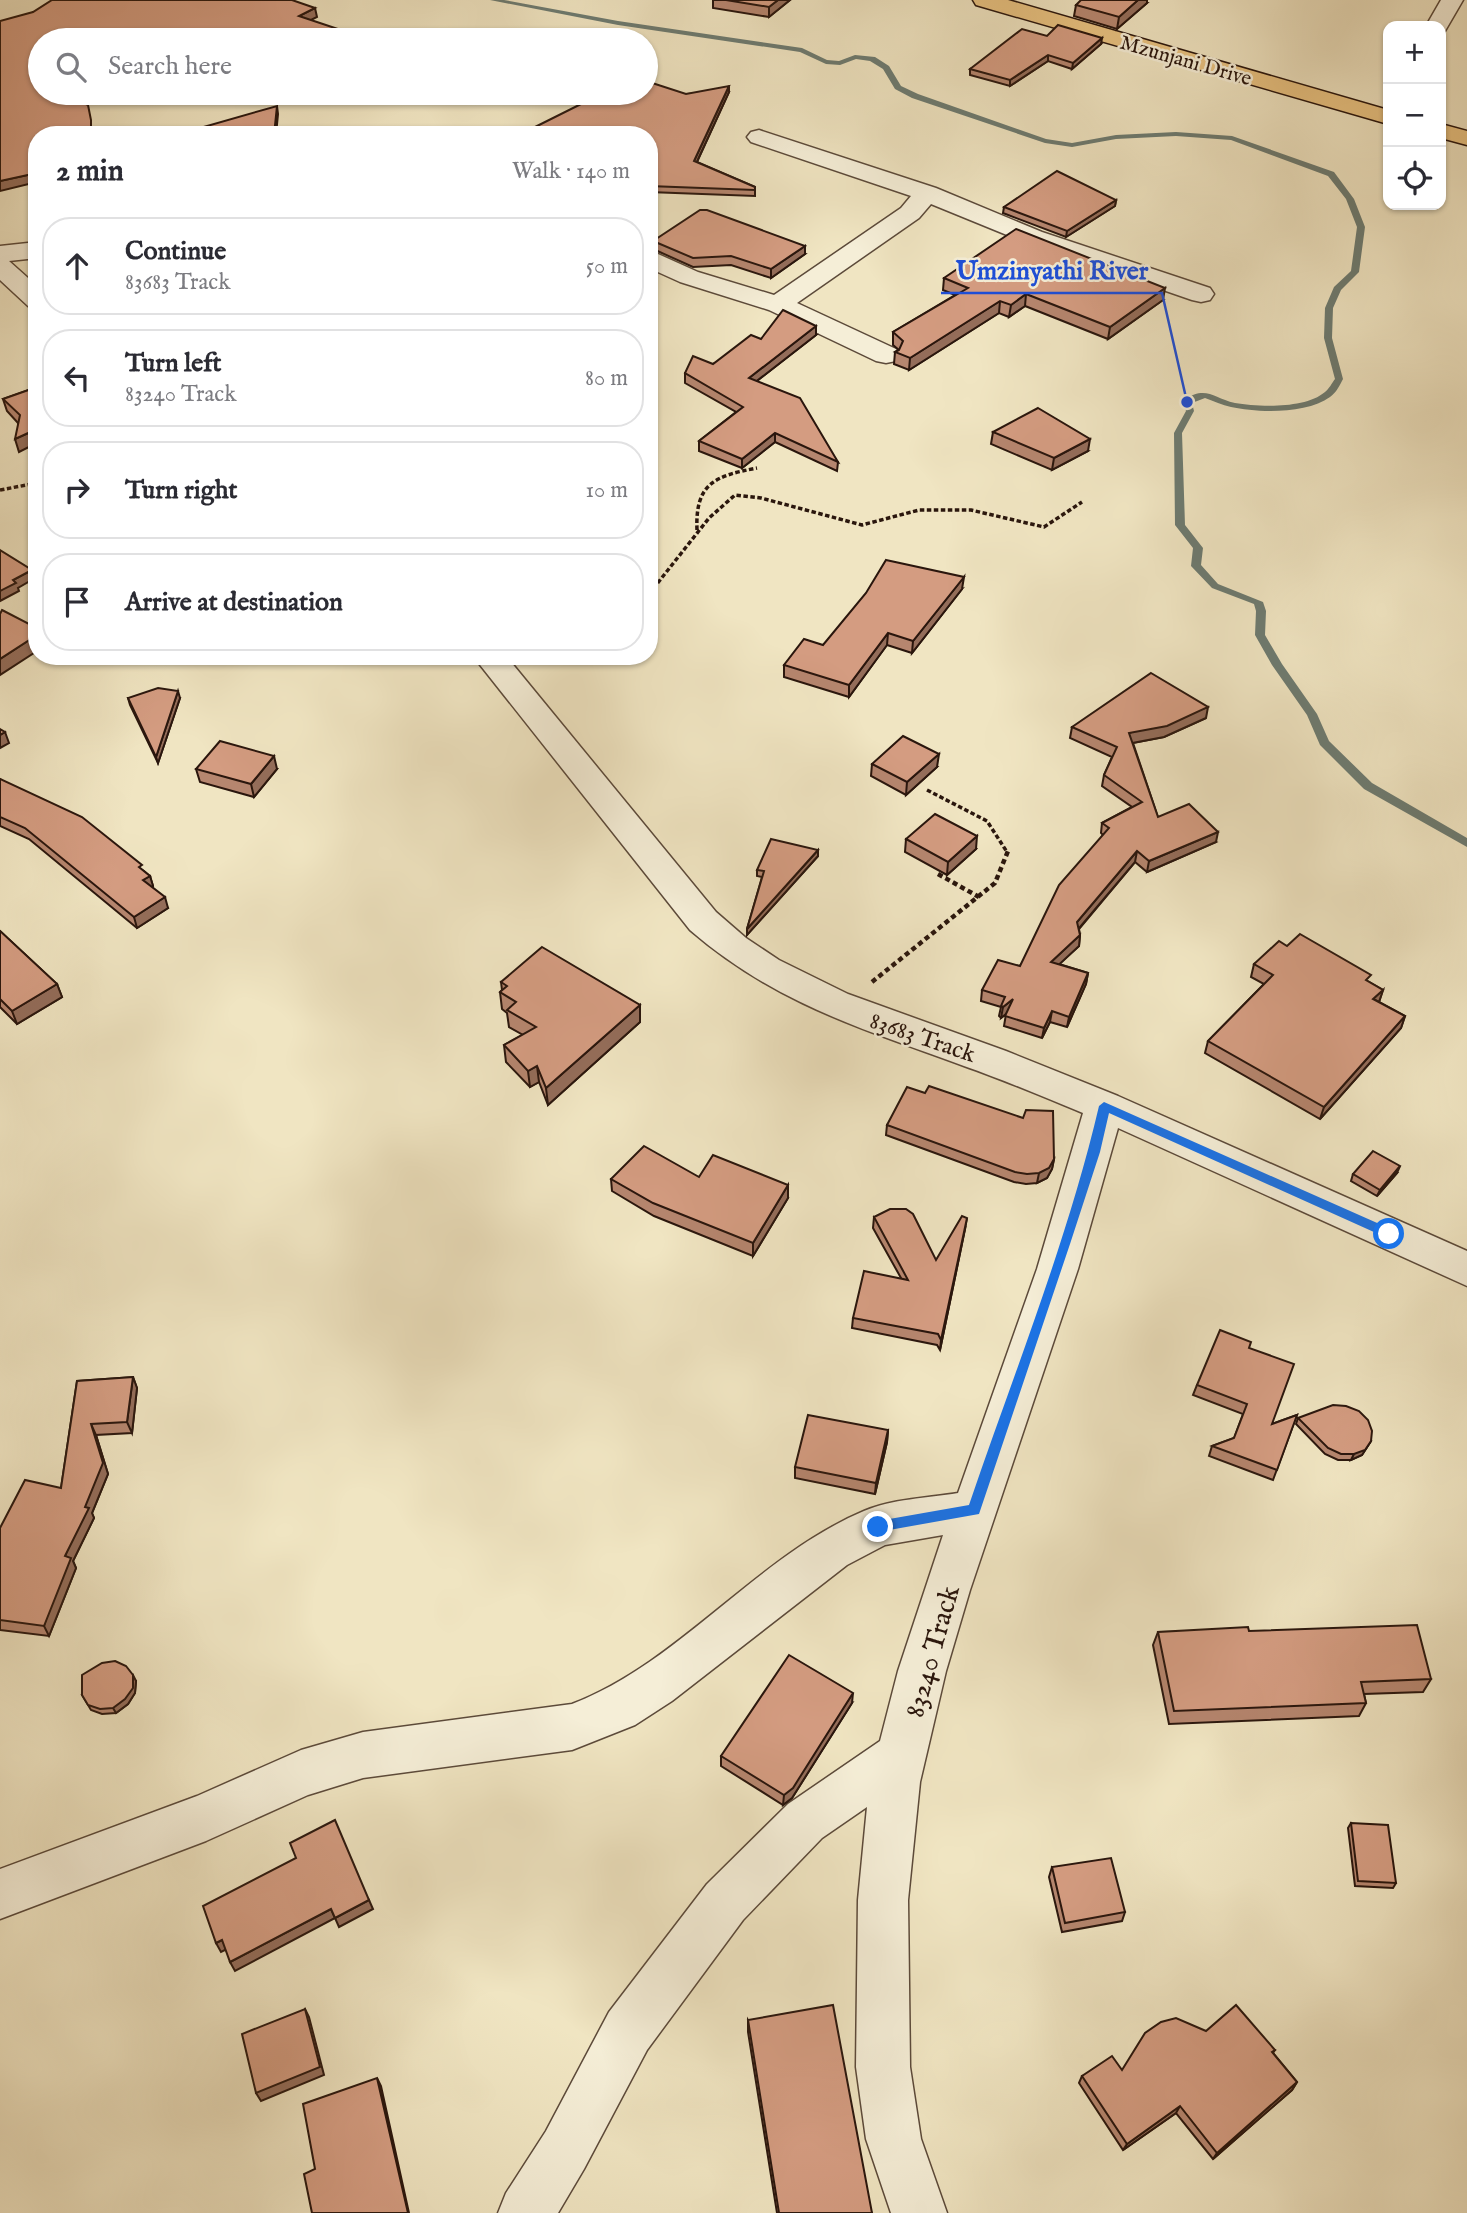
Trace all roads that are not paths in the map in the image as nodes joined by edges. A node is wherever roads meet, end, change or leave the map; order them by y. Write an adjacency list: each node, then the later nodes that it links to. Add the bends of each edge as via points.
1 (984, 0): 4 (main road, Mzunjani Drive)
2 (1451, 0): 3 (street)
3 (1440, 21)
4 (1383, 115)
5 (1446, 132): 7 (main road)
6 (759, 137): 8 (street)
7 (1467, 138)
8 (927, 193): 14 (street, via 1088,257); 15 (street, via 910,213)
9 (28, 251): 10 (street)
10 (0, 254)
11 (658, 262): 15 (street, via 689,277)
12 (0, 266): 13 (street)
13 (28, 292)
14 (1201, 293)
15 (778, 304): 16 (street)
16 (886, 355)
17 (496, 665): 18 (street, 83683 Track, via 723,941 841,1007)
18 (1104, 1106): 19 (street, 83683 Track); 20 (street, 83240 Track, via 1094,1152)
19 (1467, 1269)
20 (974, 1510): 21 (street, 83240 Track); 22 (street, via 878,1527 831,1551 618,1709 572,1727 363,1755 301,1774 206,1817)
21 (901, 1755): 23 (street, via 805,1821 726,1902 628,2031); 24 (street, 83240 Track, via 887,1858 882,2044 888,2116)
22 (0, 1894)
23 (526, 2213)
24 (919, 2213)

